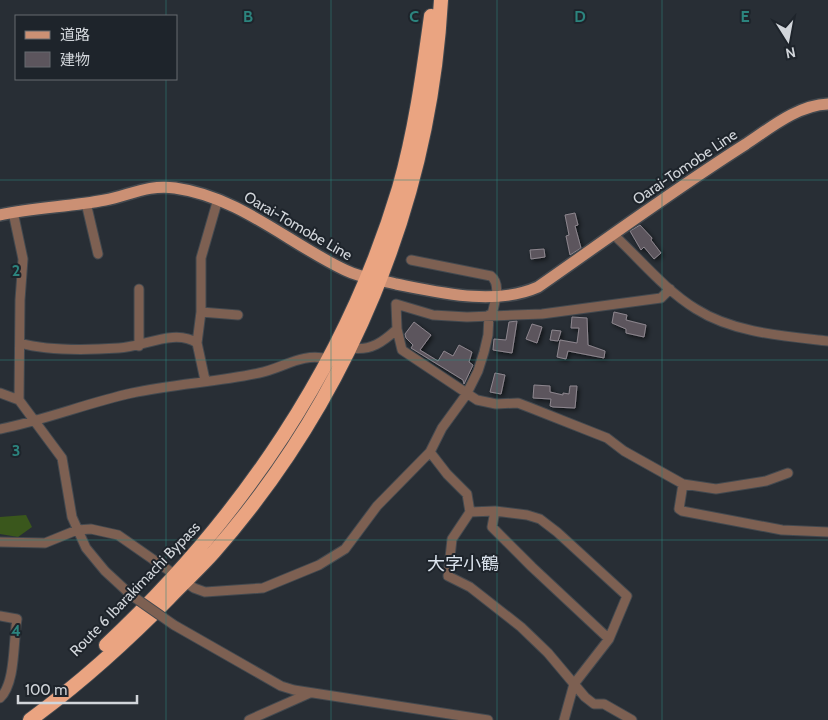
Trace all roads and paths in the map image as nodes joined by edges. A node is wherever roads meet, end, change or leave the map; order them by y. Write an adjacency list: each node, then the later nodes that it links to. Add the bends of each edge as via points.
1 (432, 0): 11 (highway, Route 6 Ibarakimachi Bypass, via 424,68 409,146)
2 (441, 0): 11 (highway, Route 6 Ibarakimachi Bypass, via 436,58 423,132 403,212)
3 (828, 104): 8 (main road, Oarai-Tomobe Line, via 810,107 761,134)
4 (218, 199): 5 (main road, Oarai-Tomobe Line, via 175,188 150,187); 11 (main road, Oarai-Tomobe Line, via 352,274); 15 (street, via 201,258)
5 (86, 203): 6 (main road, Oarai-Tomobe Line); 9 (street)
6 (13, 212): 7 (main road, Oarai-Tomobe Line); 21 (street, via 23,260)
7 (0, 215)
8 (614, 235): 13 (street); 14 (main road, Oarai-Tomobe Line, via 538,287 528,292)
9 (98, 254)
10 (411, 260): 14 (street, via 488,274 496,282)
11 (373, 279): 14 (main road, Oarai-Tomobe Line, via 455,294); 24 (highway, Route 6 Ibarakimachi Bypass); 26 (highway, Route 6 Ibarakimachi Bypass)
12 (139, 289): 23 (street)
13 (670, 289): 17 (street, via 660,298 571,311); 19 (street, via 694,308 717,320 771,335)
14 (496, 296): 17 (street)
15 (201, 312): 16 (street); 22 (street)
16 (238, 315)
17 (490, 315): 18 (street, via 433,315 396,304); 29 (street, via 484,352)
18 (397, 329): 20 (street); 25 (street)
19 (828, 341)
20 (384, 342): 24 (street, via 364,350); 25 (street)
21 (20, 343): 23 (street, via 44,347); 30 (street)
22 (197, 343): 23 (street, via 191,339 170,338); 27 (street)
23 (139, 346)
24 (351, 348): 41 (highway, Route 6 Ibarakimachi Bypass, via 280,468 213,552)
25 (402, 350): 29 (street)
26 (328, 358): 27 (street, via 296,359 266,372); 41 (highway, Route 6 Ibarakimachi Bypass, via 259,474)
27 (205, 380): 31 (street, via 131,393)
28 (0, 393): 30 (street)
29 (466, 395): 33 (street, via 442,428); 35 (street, via 484,402 518,403 607,438)
30 (19, 400): 31 (street)
31 (33, 422): 32 (street); 38 (street, via 62,458 68,502)
32 (0, 429)
33 (430, 452): 37 (street, via 467,494); 41 (street, via 377,506 345,549 319,565 263,588 205,592)
34 (788, 473): 35 (street, via 766,481 716,489)
35 (683, 484): 39 (street, via 678,504 682,511 782,530)
36 (495, 511): 37 (street); 43 (street, via 492,527); 43 (street, via 540,519 627,596)
37 (470, 512): 44 (street, via 452,539 448,576 470,586 521,627)
38 (77, 530): 40 (street, via 45,543); 41 (street, via 91,529 118,535); 45 (street, bridge, via 94,560 132,595 174,625 281,686)
39 (828, 532)
40 (0, 542)
41 (179, 579): 48 (highway, Route 6 Ibarakimachi Bypass); 49 (highway, Route 6 Ibarakimachi Bypass, via 143,624)
42 (0, 616): 46 (street, via 18,619 10,679 5,694)
43 (609, 639): 44 (street)
44 (574, 684): 52 (street); 53 (street, via 594,704 604,704)
45 (310, 693): 47 (street); 50 (street)
46 (0, 698)
47 (454, 717): 51 (street)
48 (25, 720)
49 (30, 720)
50 (249, 720)
51 (488, 720)
52 (564, 720)
53 (632, 720)

